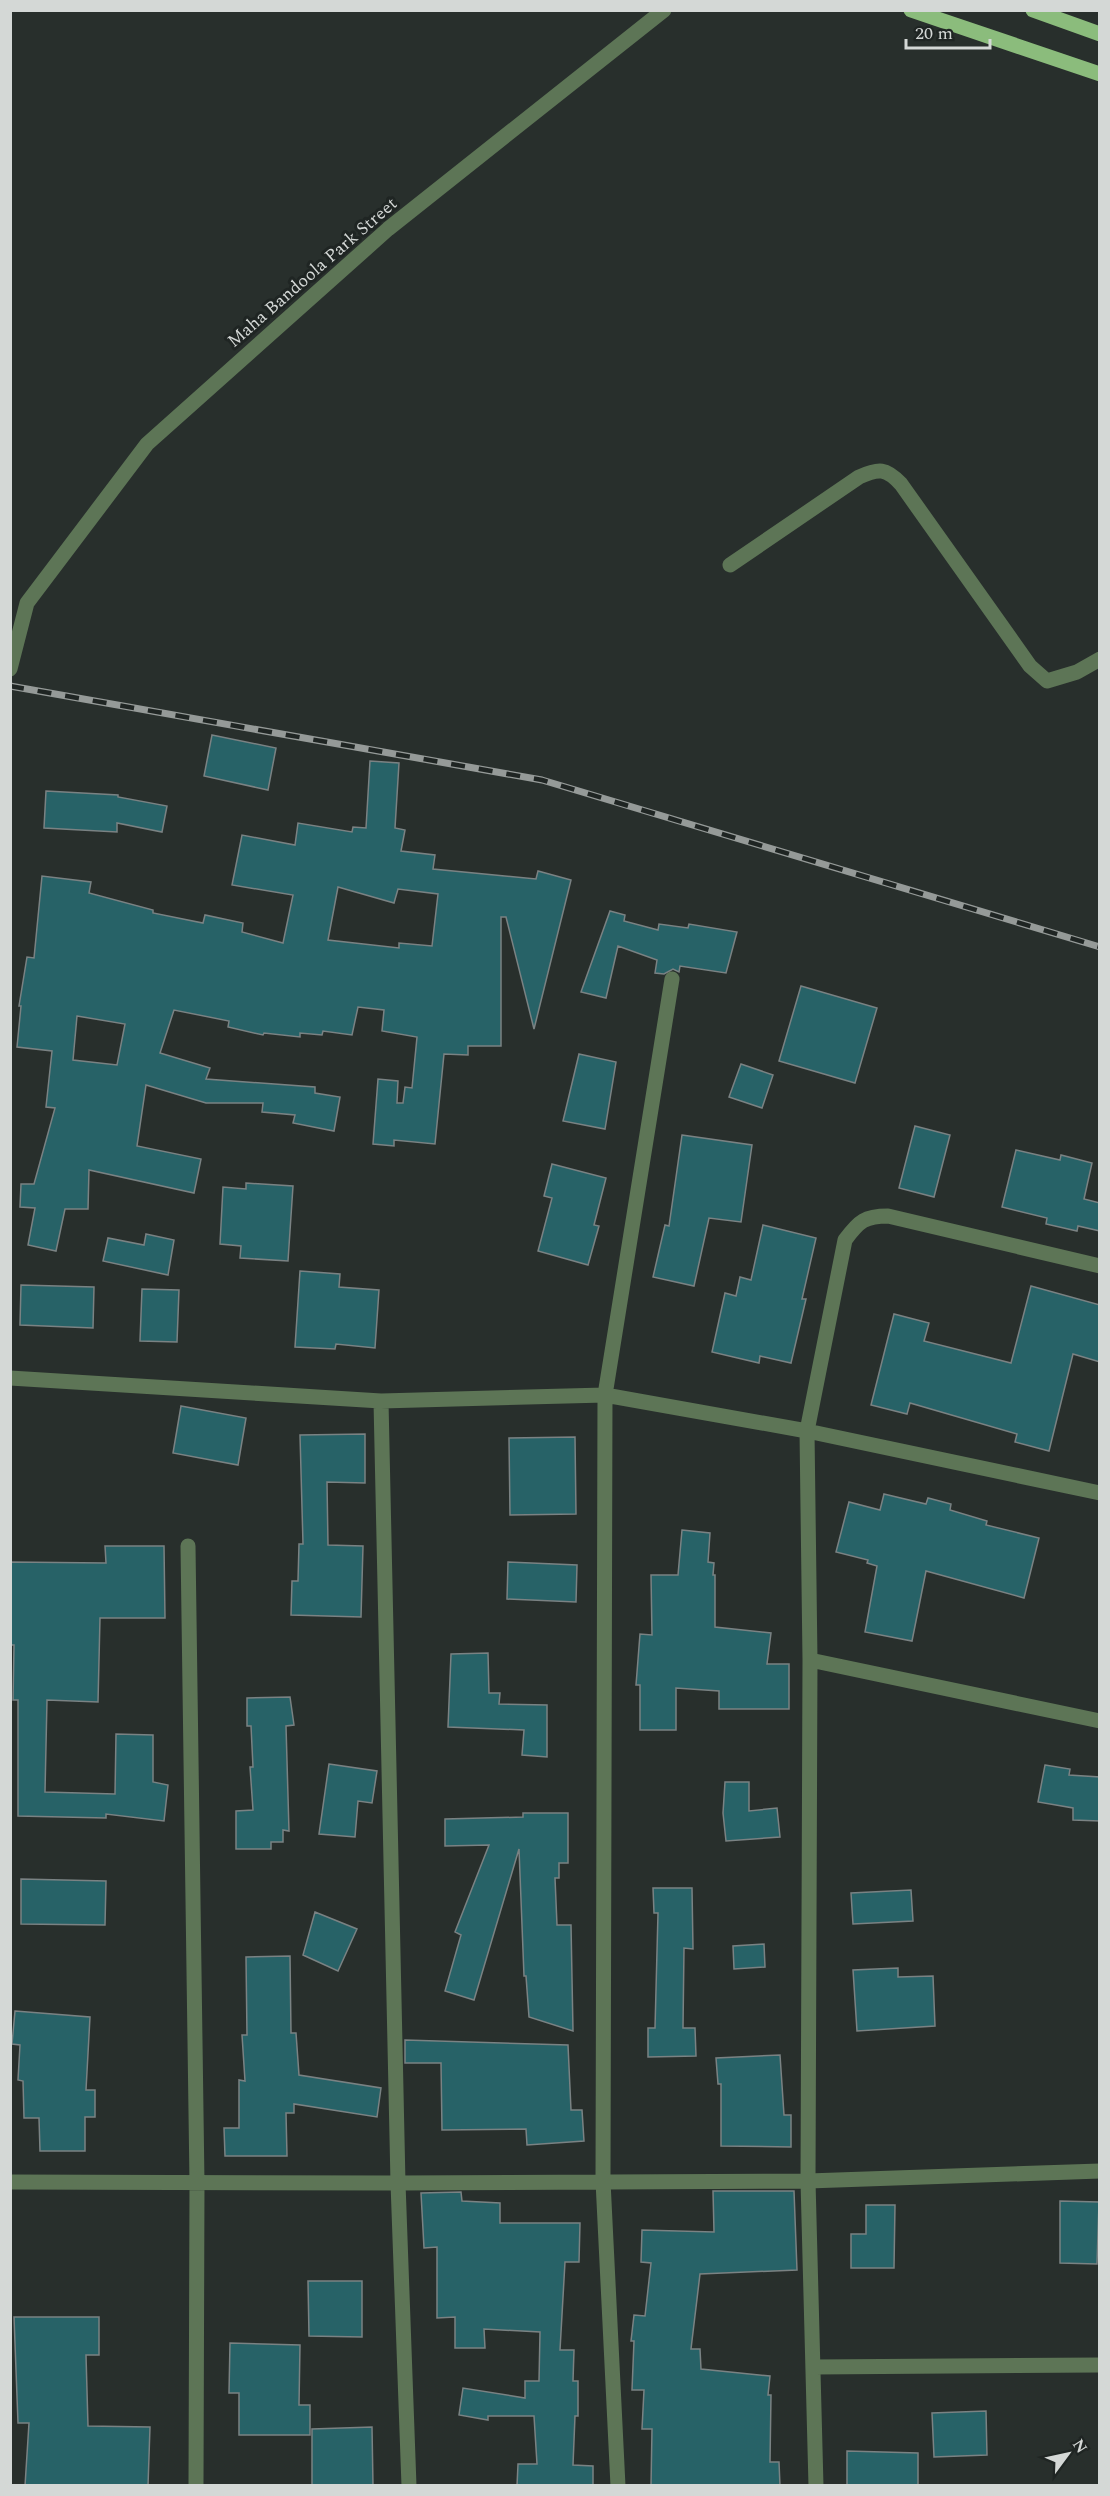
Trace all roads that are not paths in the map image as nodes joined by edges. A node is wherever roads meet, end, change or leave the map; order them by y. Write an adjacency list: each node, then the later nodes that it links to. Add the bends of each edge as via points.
1 (664, 10): 8 (street, Maha Bandoola Park Street, via 388,229 147,444 27,603)
2 (912, 10): 5 (main road)
3 (1033, 10): 4 (main road)
4 (1100, 34)
5 (1100, 74)
6 (730, 565): 7 (street, via 859,477 874,470 891,473 1030,666 1047,681 1077,672)
7 (1100, 659)
8 (10, 669)
9 (672, 979): 12 (street)
10 (1100, 1266): 14 (street, via 888,1216 869,1216 845,1240)
11 (10, 1378): 13 (street)
12 (605, 1395): 13 (street); 14 (street); 20 (street)
13 (381, 1401): 24 (street)
14 (807, 1431): 15 (street); 17 (street)
15 (1100, 1493)
16 (188, 1546): 23 (street)
17 (810, 1660): 18 (street); 21 (street)
18 (1100, 1721)
19 (1100, 2171): 21 (street)
20 (603, 2181): 21 (street); 24 (street); 29 (street)
21 (808, 2181): 26 (street)
22 (10, 2182): 23 (street)
23 (197, 2183): 24 (street); 27 (street)
24 (398, 2183): 28 (street)
25 (1100, 2365): 26 (street)
26 (813, 2367): 30 (street)
27 (196, 2486)
28 (409, 2486)
29 (618, 2486)
30 (816, 2486)

